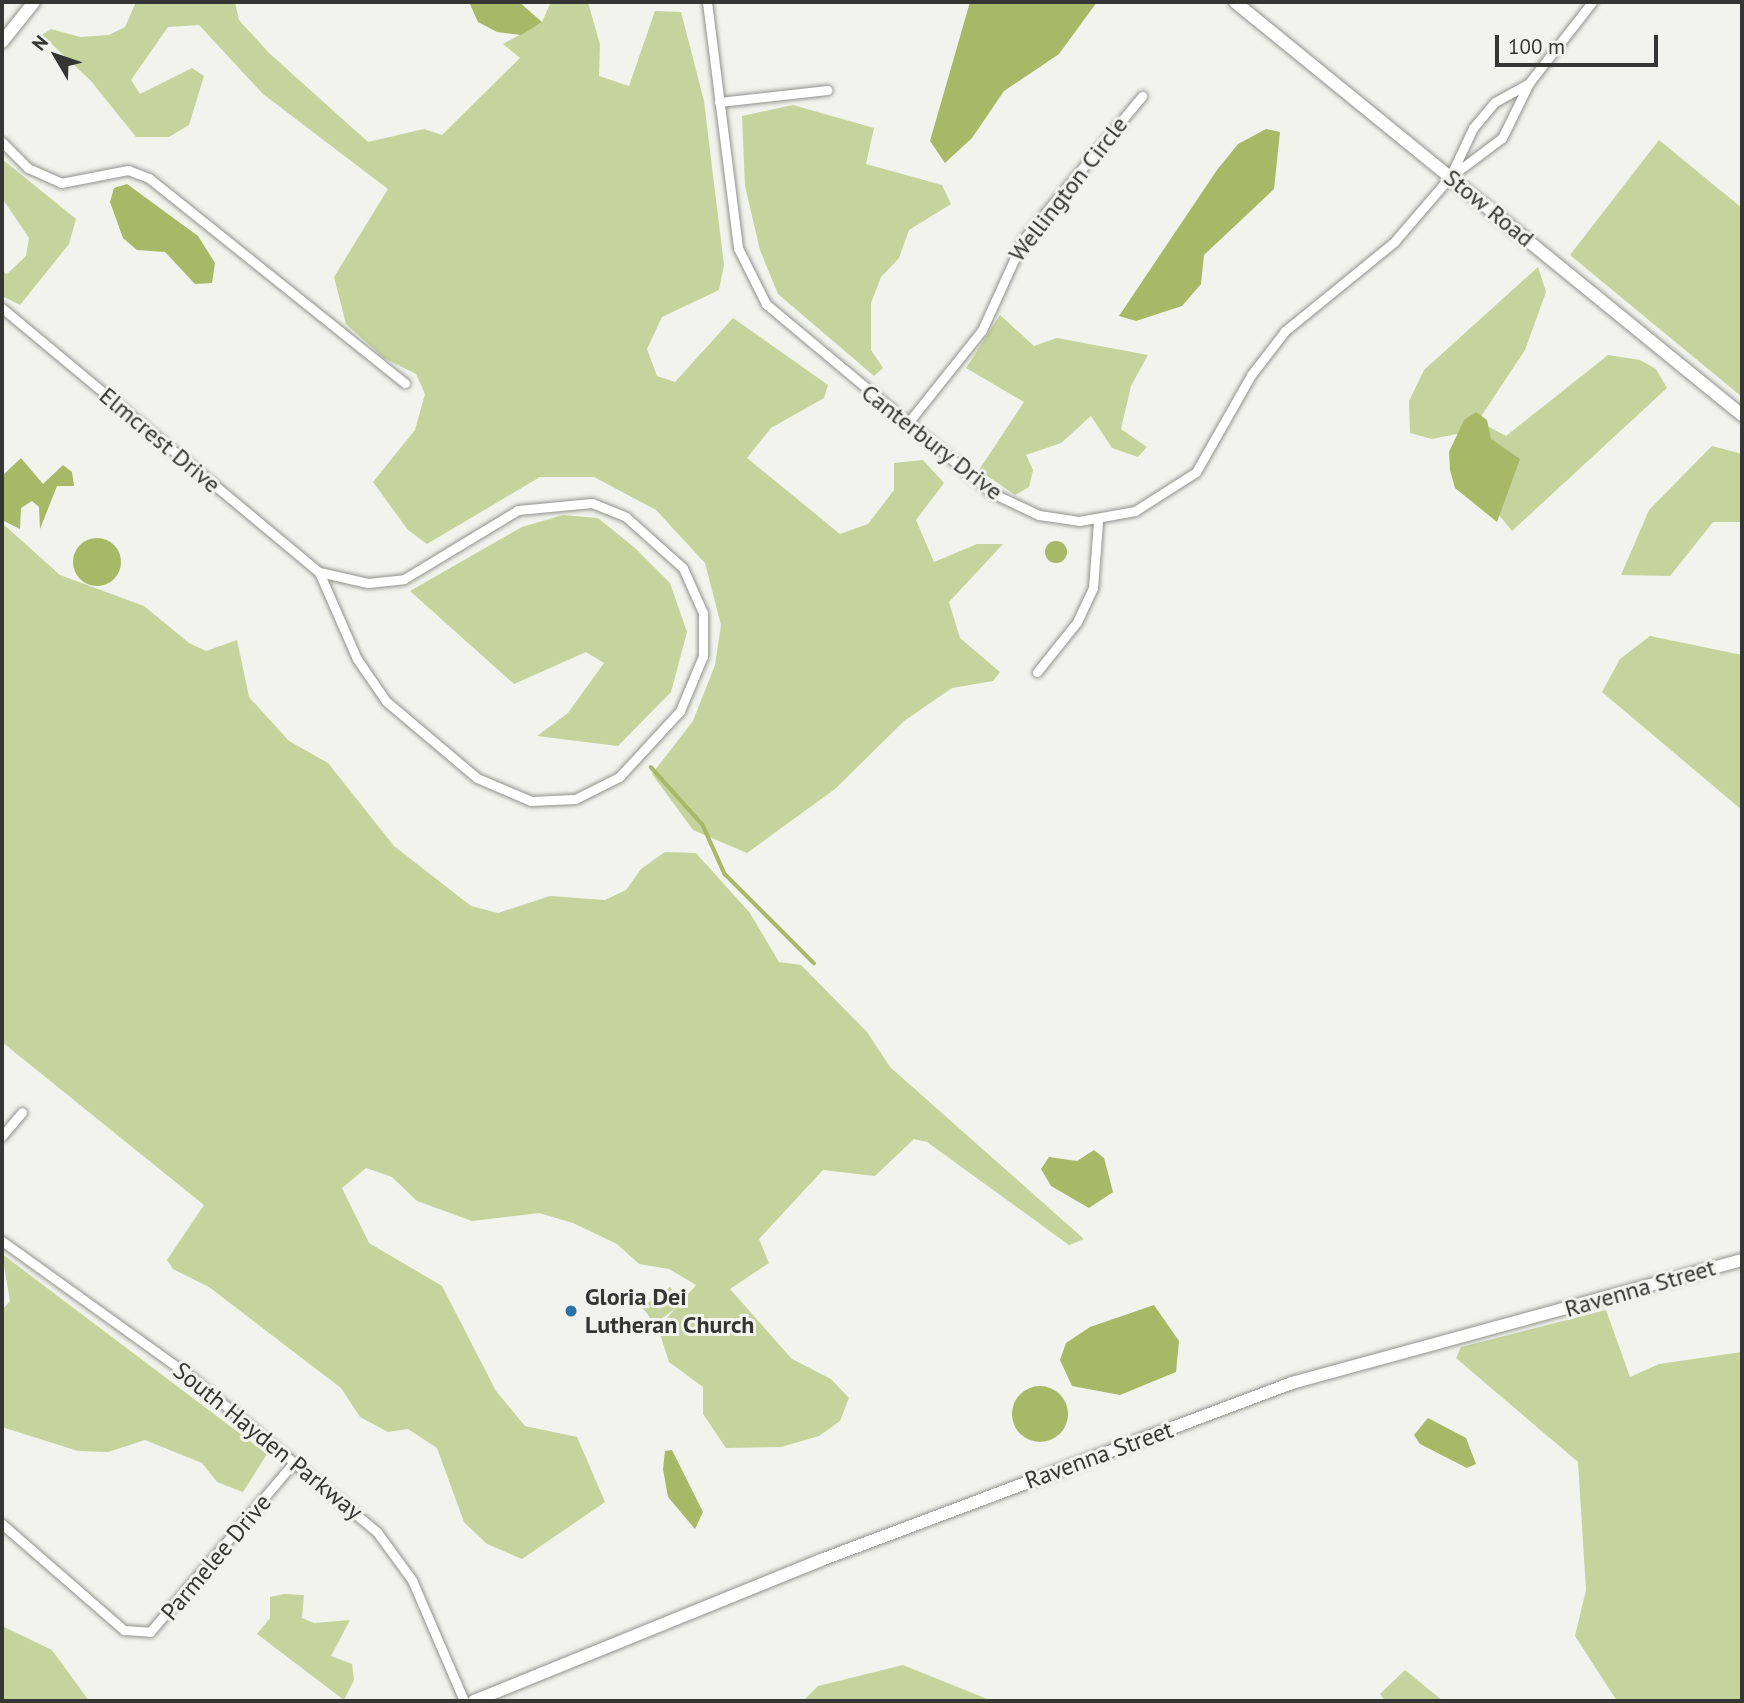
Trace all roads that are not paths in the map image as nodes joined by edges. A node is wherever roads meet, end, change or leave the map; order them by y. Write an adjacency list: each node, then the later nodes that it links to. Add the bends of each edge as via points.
1 (34, 2): 5 (street)
2 (707, 2): 9 (street, Canterbury Drive)
3 (1234, 2): 11 (street, Stow Road)
4 (1592, 2): 6 (street, Canterbury Drive)
5 (2, 42)
6 (1529, 83): 11 (street, Canterbury Drive, via 1502,138); 11 (street, Canterbury Drive, via 1495,102 1474,128)
7 (827, 90): 9 (street)
8 (1142, 96): 15 (street, Wellington Circle, via 1023,240 978,337)
9 (719, 102): 15 (street, Canterbury Drive, via 738,248 754,288 810,347)
10 (2, 142): 13 (street, via 28,168 61,183 128,170 149,178)
11 (1450, 177): 14 (street, Stow Road); 16 (street, Canterbury Drive, via 1394,242 1285,331 1251,375 1196,472 1156,501)
12 (2, 308): 17 (street, Elmcrest Drive)
13 (405, 383)
14 (1742, 415)
15 (907, 424): 16 (street, Canterbury Drive, via 1007,502 1039,515)
16 (1098, 521): 18 (street, via 1093,588 1077,622)
17 (319, 572): 17 (street, Elmcrest Drive, via 369,583 404,579 518,510 592,503 626,517 683,568 703,613 703,656 680,711 619,777 575,799 531,802 477,778 386,701 357,659)
18 (1037, 672)
19 (22, 1112): 20 (street)
20 (2, 1136)
21 (2, 1241): 23 (street, South Hayden Parkway, via 128,1329)
22 (1742, 1260): 26 (street, Ravenna Street, via 1292,1383 821,1560)
23 (294, 1462): 24 (street, Parmelee Drive, via 150,1632 124,1630); 25 (street, South Hayden Parkway, via 396,1554 423,1602)
24 (2, 1524)
25 (464, 1701)
26 (474, 1701)

